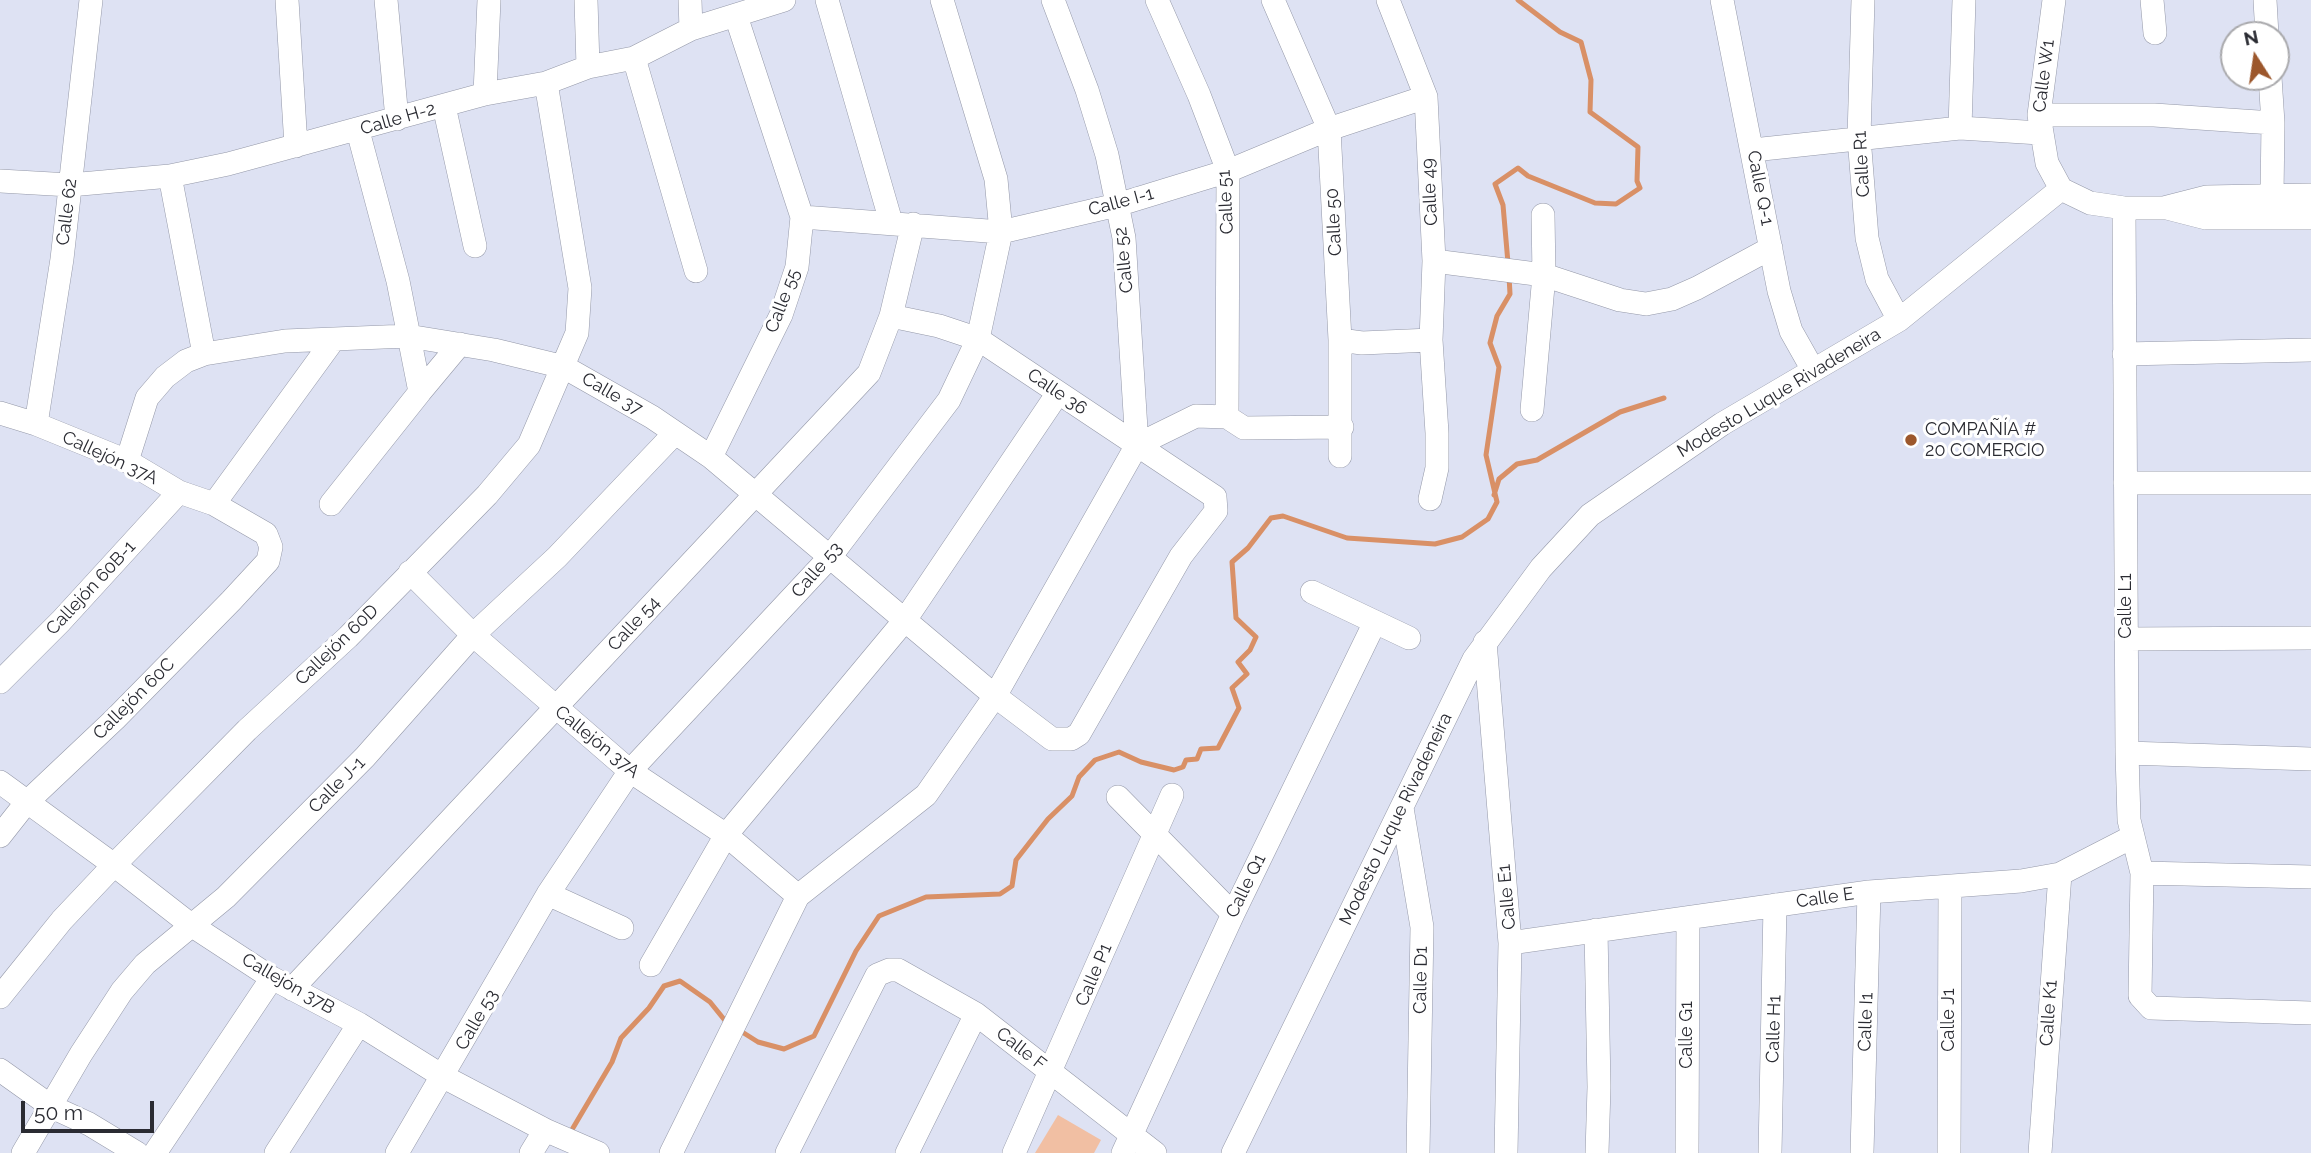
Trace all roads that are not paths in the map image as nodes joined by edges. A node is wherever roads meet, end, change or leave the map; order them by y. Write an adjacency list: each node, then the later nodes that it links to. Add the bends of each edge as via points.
1 (91, 0): 43 (street, Calle 62)
2 (287, 0): 38 (street)
3 (386, 0): 31 (street)
4 (489, 0): 28 (street)
5 (586, 0): 25 (street)
6 (690, 0): 22 (street)
7 (784, 0): 20 (street, Calle H-2)
8 (827, 0): 53 (street, Calle 54)
9 (942, 0): 54 (street, Calle 53, via 996,180)
10 (1053, 0): 47 (street, Calle 52, via 1087,90)
11 (1157, 0): 40 (street, Calle 51)
12 (1273, 0): 35 (street, Calle 50)
13 (1388, 0): 29 (street, Calle 49)
14 (1722, 0): 39 (street, Calle Q-1)
15 (1863, 0): 37 (street, Calle R1)
16 (1964, 0): 34 (street)
17 (2054, 0): 33 (street, Calle W1)
18 (2152, 0): 23 (street)
19 (2265, 0): 21 (street)
20 (736, 16): 22 (street, Calle H-2); 51 (street, Calle 55)
21 (2266, 21)
22 (691, 29): 24 (street, Calle H-2)
23 (2155, 33)
24 (634, 58): 25 (street, Calle H-2); 58 (street)
25 (588, 67): 26 (street, Calle H-2)
26 (546, 83): 28 (street, Calle H-2); 71 (street, Callejón 60D, via 580,288 577,333)
27 (2271, 91): 32 (street)
28 (485, 94): 30 (street, Calle H-2)
29 (1426, 97): 35 (street, Calle I-1); 57 (street, Calle 49)
30 (444, 106): 31 (street, Calle H-2); 55 (street)
31 (397, 119): 36 (street, Calle H-2)
32 (2273, 123): 33 (street, via 2154,115); 46 (street)
33 (2039, 124): 34 (street); 44 (street, Calle W1, via 2047,163)
34 (1960, 128): 37 (street)
35 (1329, 130): 40 (street, Calle I-1); 65 (street, Calle 50)
36 (358, 131): 38 (street, Calle H-2); 62 (street)
37 (1859, 137): 39 (street); 61 (street, Calle R1, via 1867,238 1877,279)
38 (296, 146): 41 (street, Calle H-2)
39 (1753, 150): 56 (street, Calle Q-1)
40 (1228, 171): 47 (street, Calle I-1); 77 (street, Calle 51)
41 (170, 176): 43 (street, Calle H-2); 69 (street)
42 (0, 181): 43 (street, Calle H-2)
43 (70, 185): 78 (street, Calle 62)
44 (2061, 189): 48 (street, via 2090,203); 61 (street, Modesto Luque Rivadeneira)
45 (2311, 195): 46 (street)
46 (2272, 196): 49 (street, via 2207,197)
47 (1117, 205): 54 (street, Calle I-1); 81 (street, Calle 52, via 1124,238)
48 (2124, 208): 49 (street); 70 (street, Calle L1)
49 (2164, 208): 52 (street, via 2206,218)
50 (1543, 215): 59 (street)
51 (802, 217): 53 (street, Calle I-1); 83 (street, Calle 55, via 797,267 781,315)
52 (2311, 218)
53 (902, 223): 54 (street, Calle I-1); 60 (street, Calle 54)
54 (1001, 232): 64 (street, Calle 53)
55 (475, 246)
56 (1771, 248): 59 (street, via 1698,288 1646,304); 72 (street, Calle Q-1, via 1791,331)
57 (1433, 261): 59 (street); 66 (street, Calle 49)
58 (696, 271)
59 (1544, 275): 75 (street)
60 (891, 316): 64 (street, Calle 36); 88 (street, Calle 54, via 869,373)
61 (1899, 320): 72 (street, Modesto Luque Rivadeneira)
62 (408, 336): 63 (street, Calle 37); 67 (street, Calle 37); 73 (street)
63 (334, 339): 69 (street, Calle 37, via 285,341); 90 (street)
64 (978, 339): 74 (street, Calle 36); 92 (street, Calle 53, via 949,400)
65 (1340, 340): 66 (street); 79 (street, Calle 50)
66 (1431, 340): 89 (street, Calle 49, via 1437,468)
67 (460, 344): 71 (street, Calle 37); 73 (street)
68 (2311, 350): 70 (street)
69 (204, 354): 84 (street, Calle 37, via 165,377 147,398)
70 (2124, 354): 85 (street, Calle L1)
71 (564, 367): 80 (street, Calle 37); 94 (street, Callejón 60D, via 529,445 515,464)
72 (1814, 370): 102 (street, Modesto Luque Rivadeneira, via 1721,424 1590,514 1541,568)
73 (420, 392): 91 (street)
74 (1058, 393): 81 (street, Calle 36); 96 (street)
75 (1532, 410)
76 (0, 414): 78 (street, Callejón 37A)
77 (1227, 418): 79 (street, via 1244,428); 81 (street, via 1196,416)
78 (36, 424): 84 (street, Callejón 37A)
79 (1342, 427): 82 (street, Calle 50)
80 (675, 433): 83 (street, Calle 37); 98 (street, Calle J-1, via 557,557)
81 (1137, 446): 104 (street); 106 (street, Calle 36, via 1212,492 1216,511 1181,556 1079,734)
82 (1340, 456)
83 (711, 457): 88 (street, Calle 37)
84 (127, 461): 87 (street, Callejón 37A)
85 (2125, 483): 86 (street); 101 (street, Calle L1)
86 (2311, 483)
87 (179, 492): 90 (street, Callejón 37A); 103 (street, Callejón 60B-1)
88 (756, 495): 92 (street, Calle 37); 105 (street, Calle 54)
89 (1430, 499)
90 (214, 504): 93 (street, Callejón 37A, via 267,534 271,547)
91 (331, 504)
92 (830, 557): 96 (street, Calle 37); 109 (street, Calle 53)
93 (268, 561): 113 (street, Callejón 60C, via 115,719)
94 (410, 572): 98 (street, Callejón 37A); 119 (street, Callejón 60D)
95 (1312, 592): 97 (street)
96 (905, 620): 104 (street, Calle 37); 116 (street)
97 (1375, 622): 99 (street); 128 (street, Calle Q1)
98 (473, 635): 105 (street, Callejón 37A); 130 (street, Calle J-1, via 365,757 226,897)
99 (1409, 638)
100 (2311, 638): 101 (street)
101 (2126, 639): 107 (street, Calle L1)
102 (1485, 642): 114 (street, Modesto Luque Rivadeneira); 133 (street, Calle E1)
103 (0, 682)
104 (995, 696): 106 (street, Calle 37); 126 (street, via 926,795)
105 (555, 708): 109 (street, Callejón 37A); 135 (street, Calle 54)
106 (1052, 739)
107 (2127, 753): 108 (street); 118 (street, Calle L1)
108 (2311, 759)
109 (630, 771): 116 (street, Callejón 37A); 125 (street, Calle 53)
110 (0, 782): 113 (street, Callejón 37B)
111 (1172, 795): 115 (street, Calle P1)
112 (1118, 797): 115 (street)
113 (26, 803): 117 (street, Callejón 60C); 119 (street, Callejón 37B)
114 (1402, 808): 158 (street, Modesto Luque Rivadeneira); 159 (street, Calle D1, via 1422,927)
115 (1155, 834): 128 (street); 141 (street, Calle P1)
116 (726, 835): 126 (street, Callejón 37A); 134 (street)
117 (0, 836)
118 (2132, 837): 120 (street, Calle L1); 121 (street, Calle E)
119 (114, 865): 130 (street, Callejón 37B); 136 (street, Callejón 60D)
120 (2142, 873): 122 (street); 137 (street, Calle L1, via 2142,1002 2151,1009)
121 (2060, 874): 123 (street, Calle E); 166 (street, Calle K1)
122 (2311, 877)
123 (1950, 887): 124 (street, Calle E); 165 (street, Calle J1)
124 (1869, 892): 127 (street, Calle E); 164 (street, Calle I1)
125 (548, 894): 131 (street); 142 (street, Calle 53)
126 (798, 896): 153 (street)
127 (1775, 905): 129 (street, Calle E); 163 (street, Calle H1)
128 (1233, 914): 145 (street, Calle Q1)
129 (1688, 918): 132 (street, Calle E); 162 (street, Calle G1)
130 (191, 925): 135 (street, Callejón 37B); 143 (street, Calle J-1, via 145,964 122,991)
131 (622, 928)
132 (1596, 930): 133 (street, Calle E); 161 (street)
133 (1510, 943): 160 (street, Calle E1)
134 (651, 965)
135 (282, 983): 139 (street, Callejón 37B); 148 (street)
136 (0, 997)
137 (2311, 1013)
138 (976, 1014): 141 (street, Calle F); 154 (street, Calle F, via 898,970 882,971); 155 (street)
139 (359, 1024): 142 (street, Callejón 37B); 149 (street)
140 (0, 1070): 143 (street)
141 (1052, 1073): 145 (street, Calle F); 156 (street, Calle P1)
142 (444, 1077): 144 (street, Callejón 37B); 150 (street)
143 (51, 1107): 146 (street, Calle J-1); 147 (street)
144 (545, 1130): 151 (street); 152 (street, Callejón 37B)
145 (1128, 1144): 157 (street, Calle F)
146 (23, 1153)
147 (137, 1153)
148 (155, 1153)
149 (276, 1153)
150 (397, 1153)
151 (531, 1153)
152 (598, 1153)
153 (671, 1153)
154 (787, 1153)
155 (907, 1153)
156 (1014, 1153)
157 (1155, 1153)
158 (1233, 1153)
159 (1418, 1153)
160 (1506, 1153)
161 (1597, 1153)
162 (1687, 1153)
163 (1770, 1153)
164 (1862, 1153)
165 (1949, 1153)
166 (2040, 1153)

